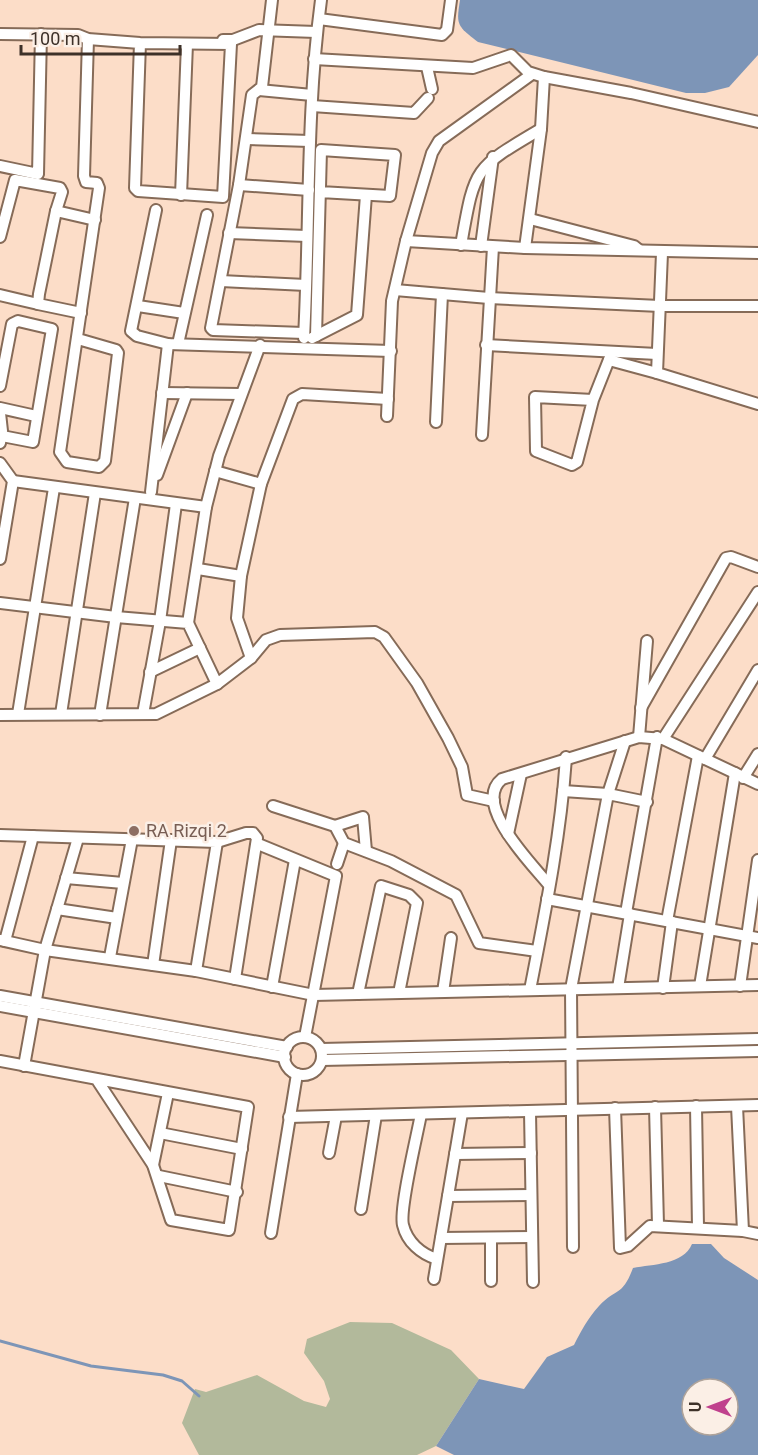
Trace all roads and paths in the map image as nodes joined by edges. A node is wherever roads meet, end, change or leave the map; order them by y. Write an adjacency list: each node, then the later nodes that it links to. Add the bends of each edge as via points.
1 (272, 0): 5 (street)
2 (321, 0): 4 (street)
3 (451, 0): 4 (street, via 447,30 442,35)
4 (319, 19): 6 (street)
5 (268, 29): 6 (street); 9 (street, via 233,40 115,36); 16 (street)
6 (316, 32): 12 (street)
7 (0, 33): 8 (street)
8 (41, 34): 9 (street); 23 (street, via 38,174)
9 (94, 39): 10 (street); 32 (street, via 84,176 86,182 97,183 99,188)
10 (140, 43): 11 (street); 26 (street, via 134,182 138,191)
11 (187, 44): 26 (street); 26 (street, via 228,44 232,48 224,195)
12 (314, 59): 13 (street); 17 (street)
13 (427, 67): 14 (street, via 480,67 507,55); 17 (street, via 430,94 414,113)
14 (532, 74): 15 (street); 36 (street, via 439,141)
15 (544, 77): 18 (street); 19 (street)
16 (259, 90): 17 (street); 20 (street, via 252,95)
17 (312, 100): 21 (street)
18 (758, 122)
19 (541, 129): 22 (street); 31 (street)
20 (246, 139): 21 (street); 24 (street)
21 (310, 141): 25 (street)
22 (493, 157): 37 (street, via 478,172 471,188); 38 (street)
23 (0, 166)
24 (239, 186): 25 (street); 33 (street)
25 (314, 191): 27 (street); 27 (street, via 321,150 393,153 392,194); 34 (street); 56 (street)
26 (181, 195)
27 (366, 195): 56 (street, via 357,315)
28 (156, 210): 51 (street)
29 (56, 211): 32 (street); 35 (street, via 60,188 15,180); 50 (street)
30 (207, 215): 55 (street)
31 (530, 219): 40 (street); 41 (street, via 634,246)
32 (96, 220): 54 (street)
33 (229, 233): 34 (street); 44 (street)
34 (307, 236): 45 (street)
35 (0, 237)
36 (406, 241): 37 (street); 46 (street)
37 (461, 244): 38 (street)
38 (481, 246): 39 (street)
39 (493, 247): 40 (street); 49 (street)
40 (525, 248): 41 (street)
41 (640, 252): 42 (street)
42 (662, 253): 43 (street); 52 (street)
43 (758, 253)
44 (221, 281): 45 (street); 58 (street, via 213,330)
45 (306, 285): 58 (street)
46 (395, 290): 47 (street); 62 (street)
47 (442, 294): 49 (street); 77 (street)
48 (0, 295): 50 (street)
49 (489, 298): 52 (street); 61 (street)
50 (38, 304): 54 (street)
51 (138, 306): 55 (street); 59 (street, via 131,331)
52 (660, 306): 53 (street); 63 (street)
53 (758, 306)
54 (81, 313): 57 (street)
55 (184, 313): 59 (street)
56 (316, 336): 58 (street)
57 (78, 339): 57 (street, via 60,452 67,462 99,467 105,461 118,353)
58 (303, 341): 60 (street); 62 (street)
59 (173, 344): 60 (street); 67 (street)
60 (260, 345): 69 (street)
61 (486, 345): 64 (street); 78 (street)
62 (391, 351): 70 (street)
63 (657, 354): 64 (street); 65 (street)
64 (610, 356): 65 (street); 71 (street)
65 (657, 374): 72 (street)
66 (0, 386): 75 (street, via 12,324 18,321 52,329)
67 (162, 393): 68 (street); 86 (street)
68 (187, 393): 69 (street); 86 (street)
69 (242, 394): 81 (street)
70 (388, 399): 76 (street); 83 (street, via 295,396)
71 (593, 400): 71 (street, via 535,397 536,451 575,465)
72 (758, 404)
73 (0, 408): 75 (street)
74 (0, 413): 79 (street)
75 (36, 416): 79 (street, via 33,442)
76 (387, 416)
77 (436, 422)
78 (482, 435)
79 (1, 440)
80 (0, 463): 82 (street)
81 (215, 471): 83 (street); 89 (street)
82 (13, 482): 84 (street); 90 (street)
83 (261, 484): 93 (street)
84 (54, 488): 85 (street); 96 (street)
85 (95, 493): 87 (street); 97 (street)
86 (150, 496): 87 (street); 88 (street)
87 (135, 498): 98 (street)
88 (176, 504): 89 (street); 99 (street)
89 (206, 507): 92 (street)
90 (0, 558)
91 (758, 567): 107 (street, via 726,558)
92 (198, 569): 93 (street); 100 (street)
93 (242, 576): 103 (street, via 237,618)
94 (758, 592): 114 (street)
95 (0, 603): 96 (street)
96 (36, 607): 97 (street); 108 (street)
97 (78, 613): 98 (street); 109 (street)
98 (116, 617): 99 (street); 112 (street)
99 (160, 621): 100 (street); 105 (street)
100 (188, 623): 102 (street)
101 (647, 641): 107 (street)
102 (200, 648): 105 (street); 106 (street)
103 (251, 658): 106 (street); 124 (street, via 266,640 280,635 375,632 384,637 417,683 448,738 462,767 467,795)
104 (758, 670): 118 (street)
105 (150, 672): 110 (street)
106 (217, 684): 110 (street, via 156,714)
107 (641, 708): 113 (street)
108 (18, 714): 109 (street); 111 (street)
109 (61, 714): 112 (street)
110 (142, 714): 112 (street)
111 (0, 715)
112 (100, 715)
113 (639, 736): 114 (street); 115 (street)
114 (660, 738): 118 (street); 125 (street)
115 (625, 741): 117 (street); 123 (street)
116 (758, 754): 120 (street)
117 (566, 757): 119 (street); 122 (street)
118 (702, 757): 120 (street); 149 (street)
119 (520, 774): 124 (street, via 496,783); 128 (street)
120 (739, 775): 121 (street); 150 (street)
121 (758, 784)
122 (563, 791): 123 (street); 143 (street)
123 (608, 794): 125 (street); 145 (street)
124 (494, 801): 128 (street)
125 (647, 802): 147 (street)
126 (273, 806): 127 (street)
127 (335, 826): 135 (street); 137 (street, via 363,817)
128 (508, 834): 143 (street)
129 (0, 835): 130 (street)
130 (33, 836): 131 (street); 153 (street)
131 (78, 838): 132 (street); 141 (street)
132 (132, 839): 133 (street); 142 (street)
133 (171, 840): 134 (street); 157 (street)
134 (217, 842): 136 (street, via 250,832 256,835); 158 (street)
135 (344, 843): 137 (street); 140 (street)
136 (258, 844): 138 (street); 159 (street)
137 (366, 851): 155 (street, via 456,895 479,943)
138 (295, 860): 163 (street); 171 (street, via 336,876)
139 (758, 860): 151 (street)
140 (337, 864)
141 (66, 878): 142 (street); 146 (street)
142 (123, 884): 148 (street)
143 (549, 885): 144 (street)
144 (547, 899): 145 (street); 155 (street)
145 (585, 906): 147 (street); 166 (street)
146 (57, 909): 148 (street); 154 (street)
147 (628, 914): 149 (street); 165 (street)
148 (117, 918): 156 (street)
149 (670, 921): 150 (street); 164 (street)
150 (709, 929): 151 (street); 161 (street)
151 (752, 937): 162 (street)
152 (451, 938): 168 (street)
153 (3, 940): 154 (street)
154 (45, 950): 156 (street); 174 (street)
155 (537, 951): 167 (street)
156 (110, 957): 157 (street)
157 (153, 965): 158 (street)
158 (196, 971): 159 (street)
159 (235, 979): 163 (street)
160 (758, 985): 162 (street)
161 (700, 986): 162 (street); 164 (street)
162 (740, 986)
163 (272, 987): 171 (street)
164 (663, 987): 165 (street)
165 (618, 988): 166 (street)
166 (571, 989): 167 (street); 177 (street)
167 (530, 990): 168 (street)
168 (443, 992): 169 (street)
169 (399, 993): 170 (street); 170 (street, via 417,903 409,895 381,886)
170 (358, 994): 171 (street)
171 (314, 995): 175 (street)
172 (0, 996): 174 (street)
173 (0, 1006): 174 (street)
174 (33, 1007): 179 (street); 182 (street)
175 (305, 1037): 179 (street, via 295,1039); 180 (street, via 315,1041)
176 (758, 1039): 177 (street)
177 (571, 1050): 178 (street); 180 (street); 191 (street)
178 (758, 1051)
179 (286, 1052): 183 (street, via 288,1067)
180 (322, 1055): 183 (street, via 312,1073)
181 (0, 1061): 182 (street)
182 (24, 1066): 184 (street)
183 (297, 1074): 197 (street)
184 (97, 1080): 185 (street); 203 (street)
185 (168, 1093): 198 (street); 199 (street, via 249,1107)
186 (758, 1105): 188 (street)
187 (696, 1106): 188 (street); 189 (street); 210 (street)
188 (737, 1106): 211 (street)
189 (655, 1107): 190 (street); 209 (street)
190 (615, 1108): 191 (street); 209 (street, via 618,1246 628,1246 646,1228)
191 (571, 1110): 192 (street); 217 (street)
192 (530, 1112): 193 (street); 201 (street)
193 (462, 1113): 194 (street); 202 (street)
194 (421, 1114): 195 (street); 218 (street, via 402,1222 412,1244)
195 (376, 1115): 196 (street); 208 (street)
196 (336, 1116): 197 (street); 200 (street)
197 (290, 1117): 212 (street)
198 (160, 1133): 199 (street); 203 (street)
199 (242, 1149): 205 (street)
200 (329, 1153)
201 (531, 1153): 202 (street); 206 (street)
202 (455, 1154): 207 (street)
203 (153, 1165): 204 (street)
204 (159, 1176): 205 (street); 205 (street, via 173,1221 229,1230)
205 (237, 1192)
206 (531, 1195): 207 (street); 214 (street)
207 (448, 1196): 215 (street)
208 (361, 1209)
209 (658, 1225): 210 (street)
210 (698, 1227): 211 (street)
211 (742, 1231): 213 (street)
212 (271, 1233)
213 (758, 1234)
214 (532, 1237): 216 (street); 221 (street)
215 (441, 1238): 216 (street); 218 (street)
216 (491, 1238): 220 (street)
217 (573, 1246)
218 (437, 1259): 219 (street)
219 (434, 1279)
220 (491, 1281)
221 (533, 1282)

